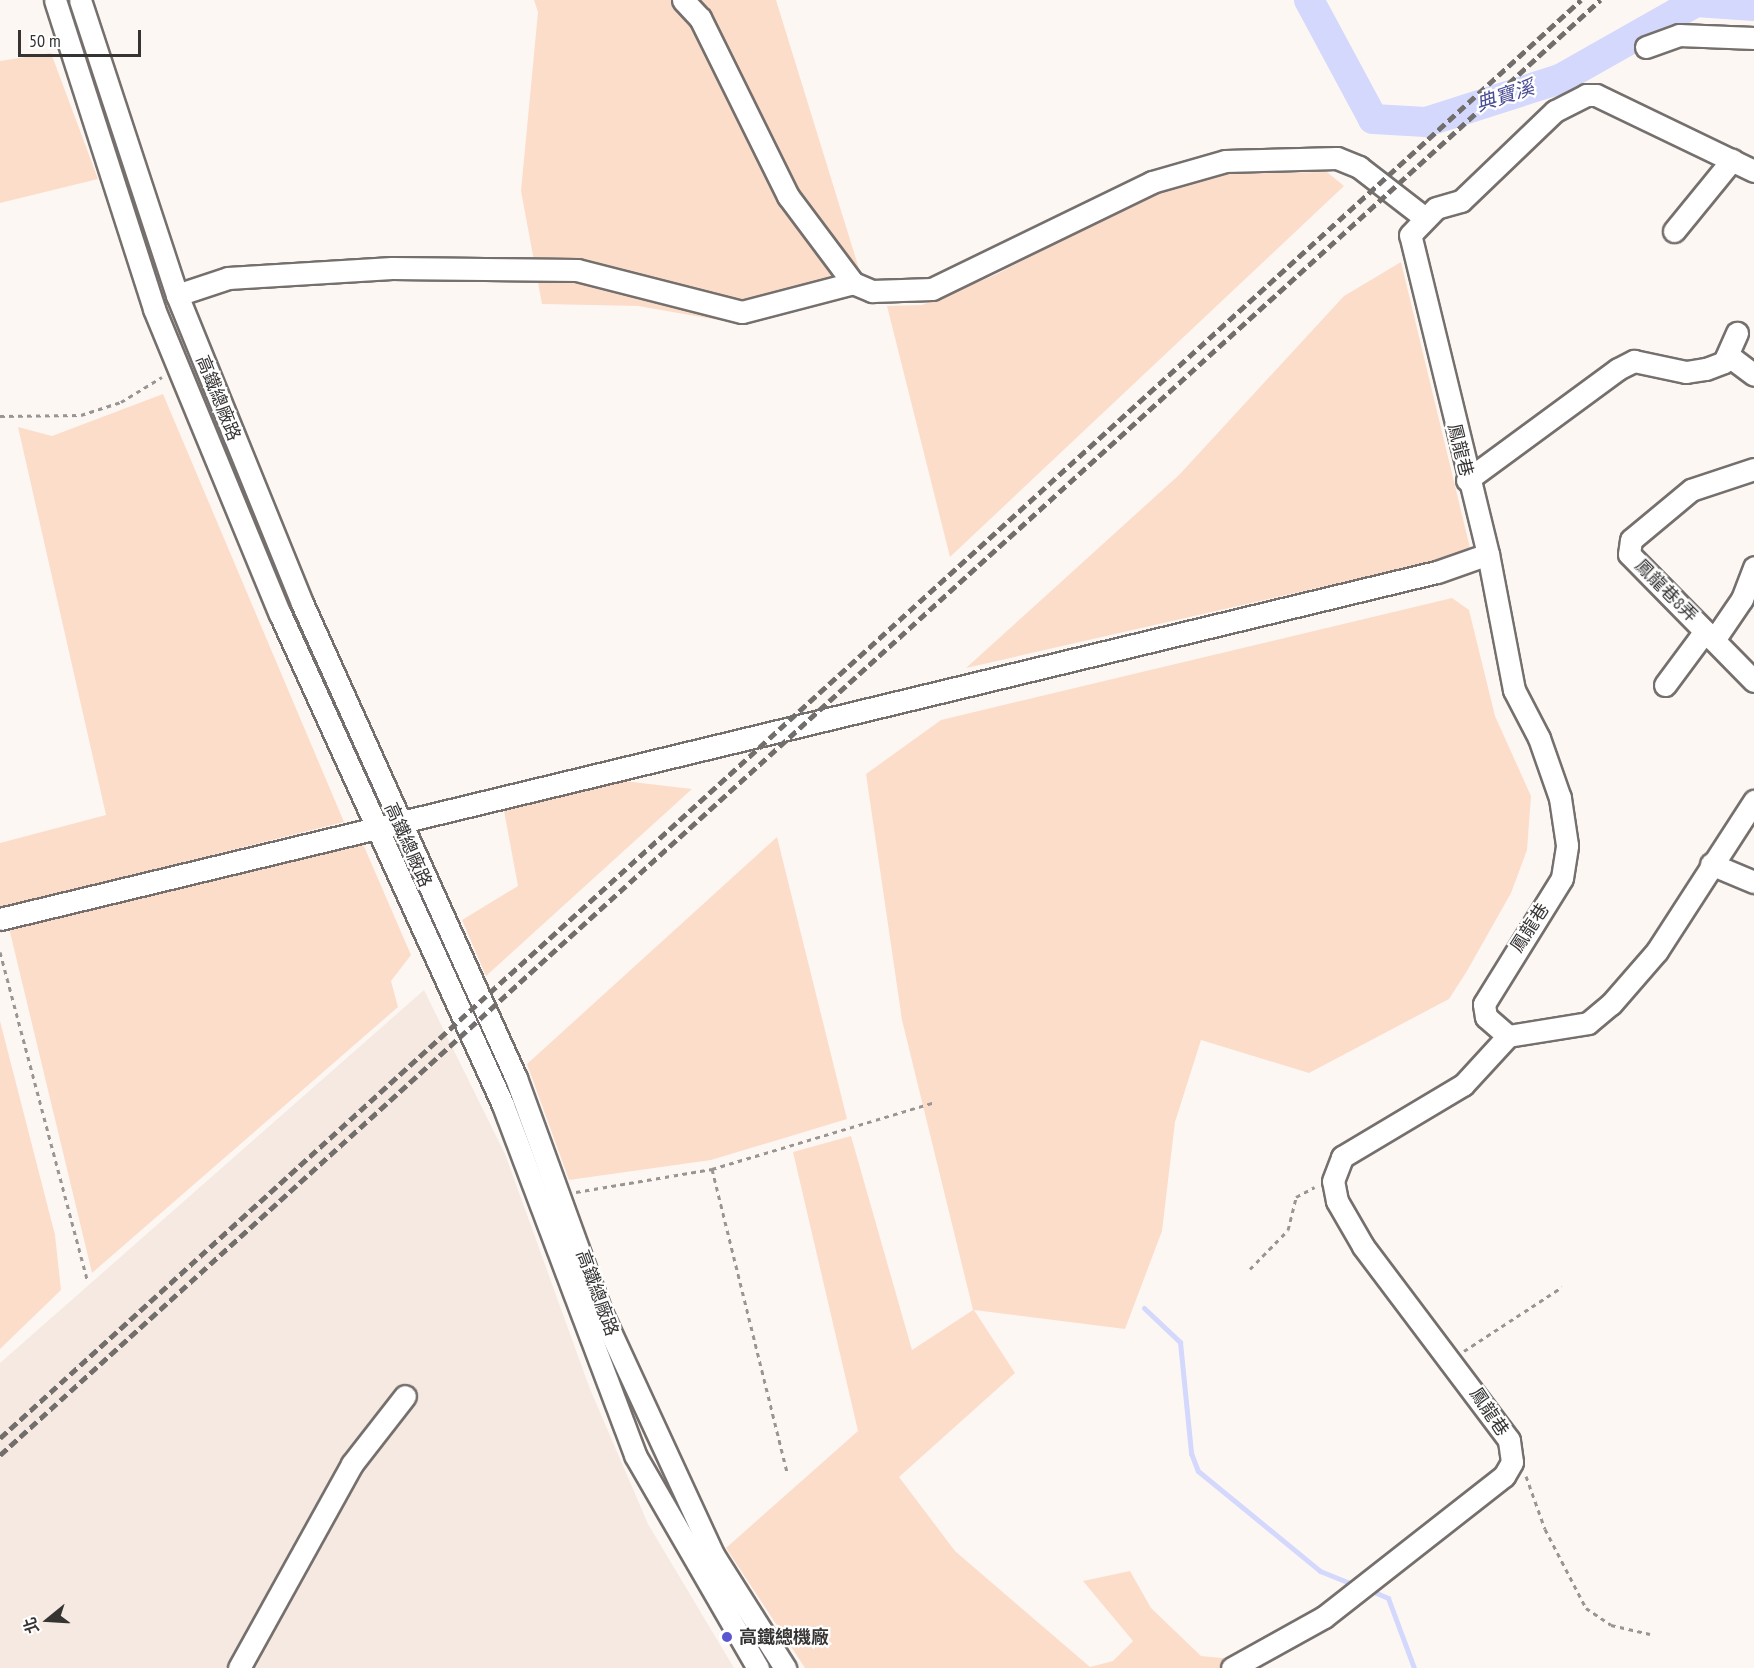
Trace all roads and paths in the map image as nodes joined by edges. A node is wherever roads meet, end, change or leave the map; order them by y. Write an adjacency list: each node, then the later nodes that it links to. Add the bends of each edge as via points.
1 (55, 0): 13 (street, 高鐵總廠路, via 154,309)
2 (80, 0): 11 (street, 高鐵總廠路)
3 (683, 0): 10 (street, via 700,18 788,196)
4 (1754, 39): 5 (street, via 1679,35)
5 (1646, 47)
6 (1732, 160): 7 (street); 8 (street, via 1596,94 1586,95 1555,111 1461,201 1436,208); 9 (street)
7 (1754, 171)
8 (1425, 218): 10 (street, via 1359,167 1337,158 1225,161 1152,182 932,289 891,294); 18 (street, 鳳龍巷, via 1410,234)
9 (1674, 231)
10 (853, 283): 11 (street, via 742,312 578,270 392,268 252,277)
11 (177, 295): 25 (street, 高鐵總廠路)
12 (1737, 333): 14 (street)
13 (175, 353): 16 (path, via 163,377 108,407 43,420); 26 (street, 高鐵總廠路, via 280,614)
14 (1729, 356): 15 (street); 18 (street, via 1686,372 1634,361)
15 (1754, 375)
16 (0, 416)
17 (1754, 469): 21 (street, 鳳龍巷8弄, via 1691,490 1631,540 1629,554 1646,576)
18 (1467, 480): 19 (street, 鳳龍巷)
19 (1488, 554): 25 (street, via 1437,572); 31 (street, 鳳龍巷, via 1514,690 1546,758 1567,845 1562,878 1484,1004 1486,1017)
20 (1754, 567): 21 (street, 鳳龍巷8弄, via 1742,599)
21 (1710, 635): 22 (street, 鳳龍巷8弄); 23 (street)
22 (1754, 681)
23 (1665, 685)
24 (1754, 801): 27 (street)
25 (398, 824): 26 (street); 35 (street, 高鐵總廠路, via 516,1078)
26 (376, 828): 29 (street); 45 (street, 高鐵總廠路, via 503,1105 635,1455)
27 (1711, 864): 28 (street); 31 (street, via 1657,951 1611,1004 1588,1023)
28 (1754, 882)
29 (0, 919)
30 (0, 952): 37 (path)
31 (1508, 1036): 34 (street, via 1463,1085 1342,1157)
32 (932, 1103): 33 (path)
33 (712, 1169): 35 (path); 42 (path)
34 (1334, 1176): 36 (path, via 1296,1197 1288,1230); 39 (street, 鳳龍巷, via 1336,1201 1362,1246)
35 (562, 1194): 46 (street, 高鐵總廠路, via 602,1314 659,1446 714,1556)
36 (1250, 1269)
37 (87, 1279)
38 (1562, 1287): 39 (path)
39 (1452, 1359): 41 (street, 鳳龍巷, via 1509,1440)
40 (405, 1396): 44 (street, via 352,1464)
41 (1512, 1462): 43 (path, via 1532,1486 1545,1529 1586,1608 1611,1625); 47 (street, via 1504,1476 1324,1617)
42 (787, 1471)
43 (1650, 1634)
44 (239, 1668)
45 (758, 1668)
46 (785, 1668)
47 (1232, 1668)

